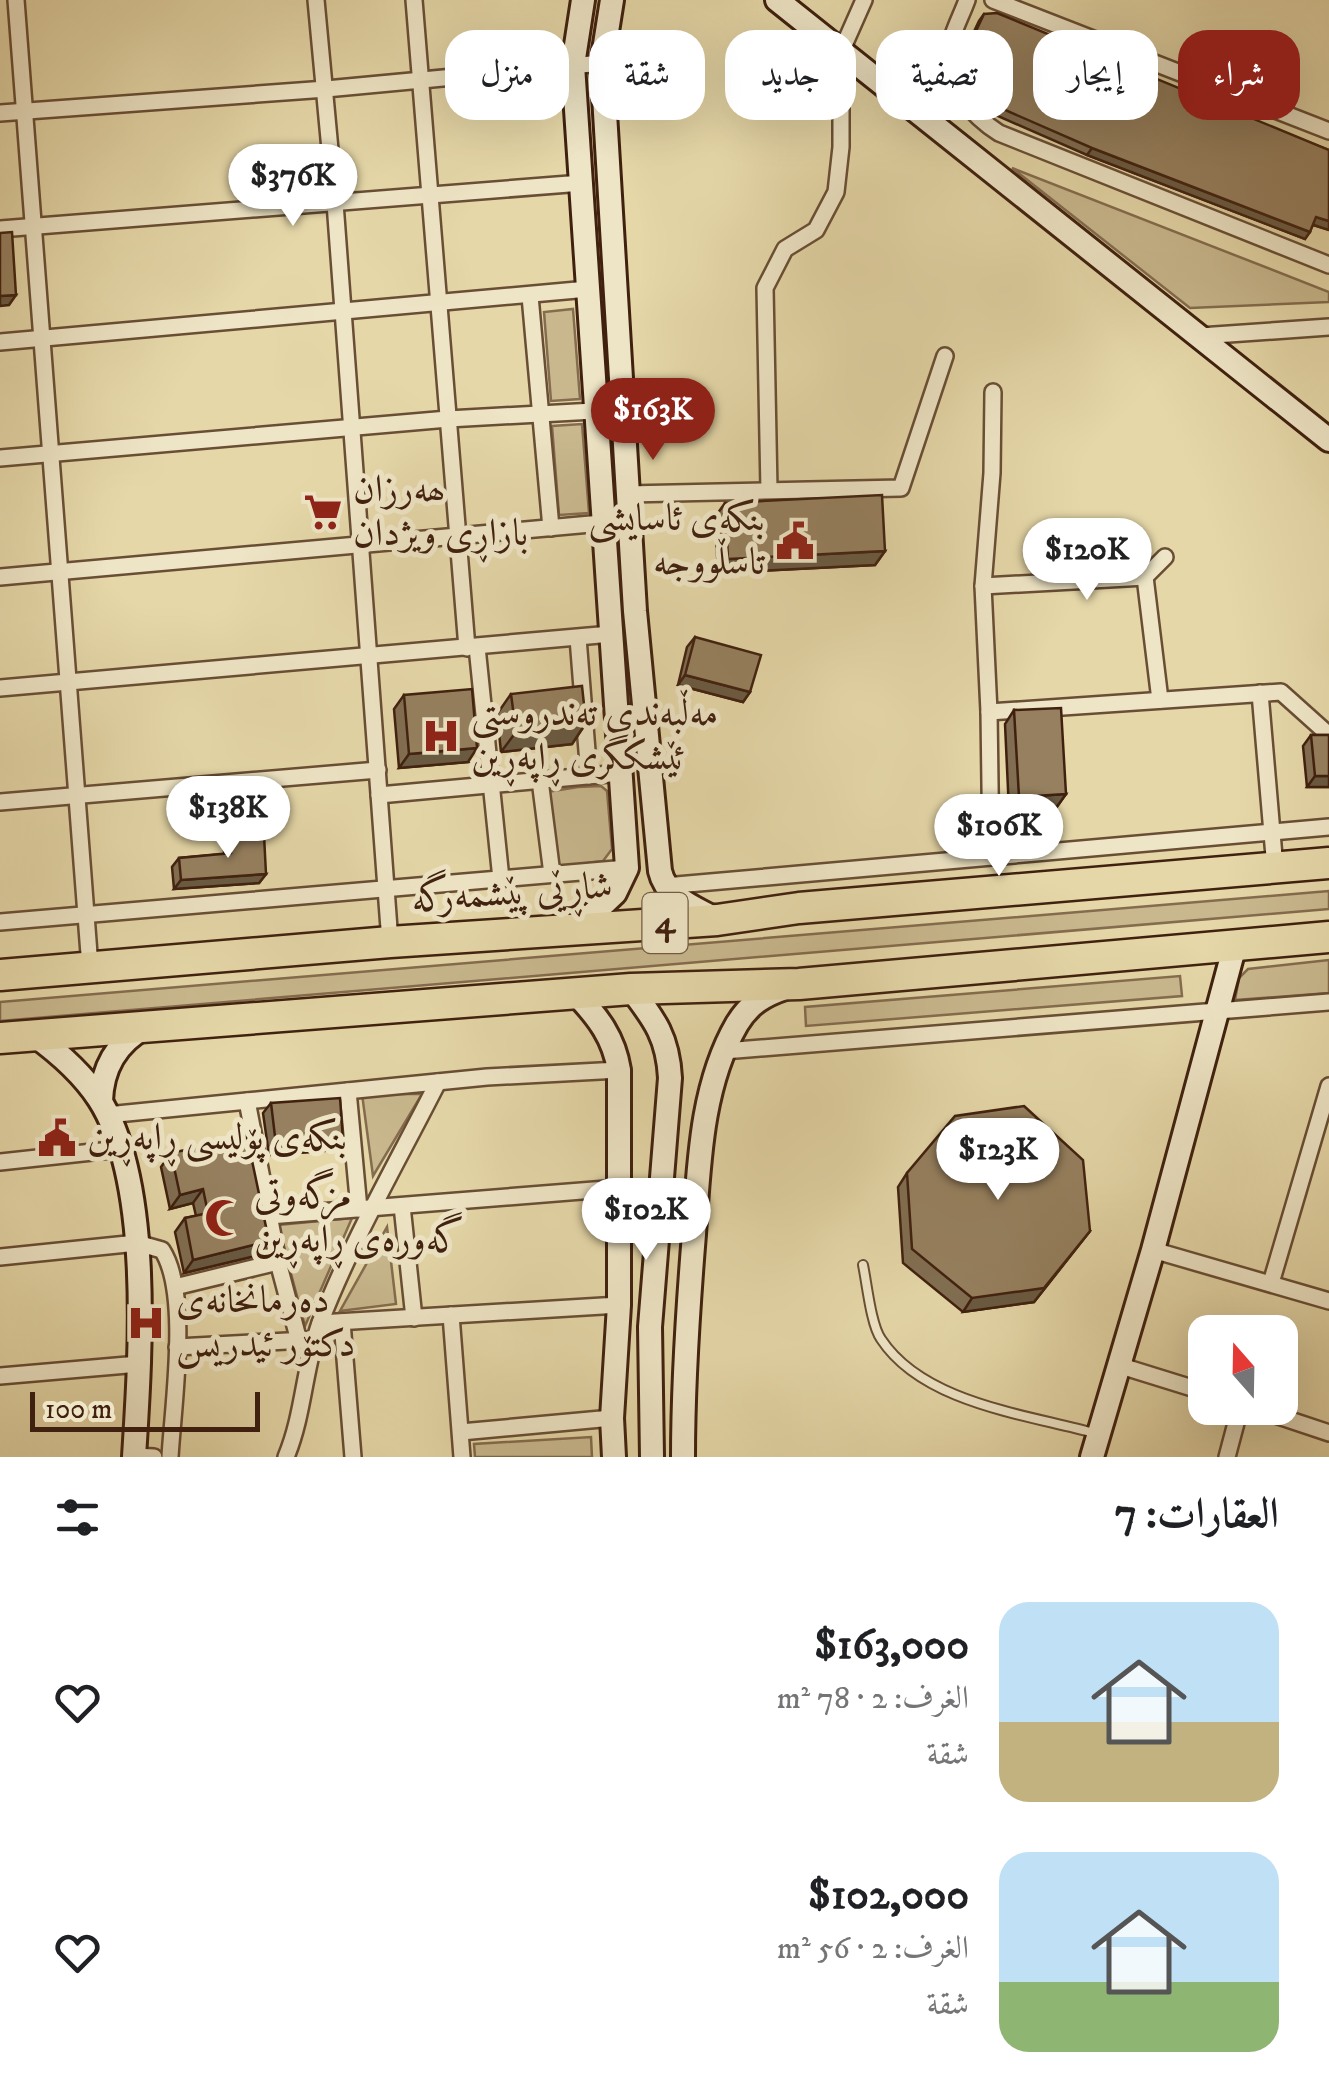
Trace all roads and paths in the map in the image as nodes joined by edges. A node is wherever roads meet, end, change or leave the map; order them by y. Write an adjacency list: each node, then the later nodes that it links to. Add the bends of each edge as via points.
1 (16, 0): 18 (street)
2 (316, 0): 17 (street)
3 (414, 0): 16 (street)
4 (583, 0): 15 (main road)
5 (612, 0): 10 (main road)
6 (776, 0): 11 (main road)
7 (864, 0): 12 (street)
8 (967, 0): 28 (street, via 948,50 949,70 959,94 988,126)
9 (993, 0): 22 (street)
10 (607, 30)
11 (814, 30)
12 (851, 30)
13 (589, 64): 15 (street)
14 (856, 64): 34 (main road)
15 (573, 65): 16 (street); 23 (main road)
16 (421, 79): 17 (street); 24 (street)
17 (326, 89): 18 (street); 25 (street)
18 (25, 111): 19 (street); 26 (street)
19 (0, 113)
20 (605, 120): 47 (main road)
21 (841, 120): 46 (street, via 836,192 816,230 785,248 765,288)
22 (1329, 131)
23 (582, 183): 24 (street); 29 (main road)
24 (430, 194): 25 (street); 31 (street)
25 (334, 203): 26 (street); 32 (street)
26 (34, 226): 27 (street); 35 (street)
27 (0, 228)
28 (1329, 265)
29 (588, 290): 30 (street); 39 (main road)
30 (530, 296): 31 (street); 40 (street)
31 (439, 303): 32 (street); 41 (street)
32 (343, 312): 35 (street); 42 (street)
33 (1329, 327): 34 (street)
34 (1200, 336): 43 (main road)
35 (42, 338): 36 (street); 44 (street)
36 (0, 342)
37 (945, 356): 46 (street, via 902,488)
38 (993, 392): 56 (street)
39 (594, 411): 40 (street); 48 (main road)
40 (541, 416): 41 (street); 49 (street)
41 (448, 419): 42 (street); 50 (street)
42 (352, 427): 44 (street); 51 (street)
43 (1329, 440)
44 (52, 454): 45 (street); 53 (street)
45 (0, 458)
46 (769, 490): 47 (street)
47 (628, 494): 83 (main road)
48 (602, 523): 49 (street); 57 (main road)
49 (552, 528): 50 (street)
50 (458, 537): 51 (street); 59 (street)
51 (361, 547): 53 (street); 60 (street)
52 (1164, 557): 55 (street)
53 (61, 572): 54 (street); 61 (street)
54 (0, 577)
55 (1144, 577): 56 (street); 64 (street)
56 (983, 586): 65 (street)
57 (610, 634): 58 (street); 68 (main road)
58 (578, 638): 59 (street); 69 (street)
59 (472, 648): 60 (street); 71 (street)
60 (369, 658): 61 (street); 67 (street)
61 (70, 682): 62 (street); 73 (street)
62 (0, 688)
63 (1260, 693): 64 (street); 66 (street, via 1280,692); 76 (street)
64 (1160, 700): 65 (street)
65 (989, 712): 77 (street)
66 (1329, 735)
67 (378, 770): 72 (street); 73 (street)
68 (620, 773): 69 (street); 79 (main road)
69 (589, 776): 70 (street)
70 (540, 780): 71 (street); 81 (street)
71 (492, 785): 72 (street); 82 (street)
72 (379, 794): 84 (street)
73 (79, 796): 74 (street); 85 (street)
74 (0, 802)
75 (1329, 827): 76 (street)
76 (1272, 832): 77 (street); 80 (street)
77 (991, 857): 83 (street)
78 (1329, 863): 80 (highway, شاڕێی پێشمەرگە / 4)
79 (627, 868): 81 (street); 88 (main road, via 615,893)
80 (1275, 868): 86 (highway, شاڕێی پێشمەرگە / 4)
81 (552, 874): 82 (street)
82 (501, 879): 84 (street)
83 (664, 886): 86 (main road)
84 (385, 888): 85 (street); 90 (street)
85 (87, 914): 87 (street); 92 (street)
86 (716, 920): 88 (highway, شاڕێی پێشمەرگە / 4)
87 (0, 922)
88 (578, 928): 90 (highway, شاڕێی پێشمەرگە / 4)
89 (1329, 937): 91 (highway, 4)
90 (390, 942): 92 (highway, شاڕێی پێشمەرگە / 4)
91 (1235, 945): 94 (highway, 4); 98 (main road)
92 (90, 967): 93 (highway, شاڕێی پێشمەرگە / 4)
93 (0, 975)
94 (799, 984): 95 (highway, 4); 102 (main road, via 753,1004)
95 (632, 989): 96 (highway, 4); 135 (main road, via 664,1038 670,1078)
96 (576, 994): 99 (highway, 4); 103 (main road, via 604,1026)
97 (1329, 1002): 98 (street)
98 (1219, 1012): 102 (street); 117 (main road)
99 (150, 1024): 100 (highway, 4); 108 (main road, via 112,1056 103,1078)
100 (34, 1035): 101 (highway, 4); 108 (main road, via 73,1066)
101 (0, 1038)
102 (724, 1051): 136 (main road, via 701,1157)
103 (620, 1070): 104 (street); 112 (main road)
104 (438, 1082): 106 (street); 114 (street)
105 (1329, 1086): 109 (street)
106 (348, 1091): 107 (street); 114 (street)
107 (247, 1101): 108 (street); 115 (street)
108 (104, 1108): 110 (main road)
109 (1322, 1133): 121 (street)
110 (120, 1149): 111 (street); 116 (main road)
111 (0, 1162)
112 (620, 1188): 113 (street); 124 (main road)
113 (402, 1206): 114 (street); 126 (street)
114 (366, 1208): 115 (street); 128 (street)
115 (269, 1216): 119 (street)
116 (138, 1243): 118 (street); 122 (street, via 162,1250); 131 (main road)
117 (1153, 1250): 121 (street); 132 (main road)
118 (0, 1256)
119 (278, 1262): 122 (street); 129 (street)
120 (863, 1265): 142 (lane, via 879,1338 919,1377 952,1395)
121 (1271, 1283): 123 (street)
122 (175, 1287): 130 (street)
123 (1329, 1302)
124 (619, 1306): 125 (street); 137 (main road)
125 (451, 1316): 126 (street); 140 (street)
126 (414, 1318): 127 (street)
127 (342, 1322): 128 (street); 147 (street)
128 (320, 1323): 129 (street)
129 (307, 1340): 130 (street); 146 (street, via 301,1412)
130 (176, 1347): 145 (street)
131 (139, 1364): 133 (street); 143 (main road)
132 (1118, 1365): 134 (street); 142 (main road)
133 (0, 1376)
134 (1188, 1387)
135 (649, 1410): 136 (main road); 150 (main road)
136 (683, 1410): 151 (main road)
137 (612, 1418): 140 (street); 149 (main road)
138 (1298, 1422): 141 (street)
139 (1235, 1425): 153 (street)
140 (460, 1432): 148 (street)
141 (1329, 1432)
142 (1098, 1434): 152 (main road)
143 (134, 1456): 144 (street)
144 (154, 1457)
145 (170, 1457)
146 (286, 1457)
147 (353, 1457)
148 (462, 1457)
149 (614, 1457)
150 (652, 1457)
151 (683, 1457)
152 (1092, 1457)
153 (1227, 1457)

